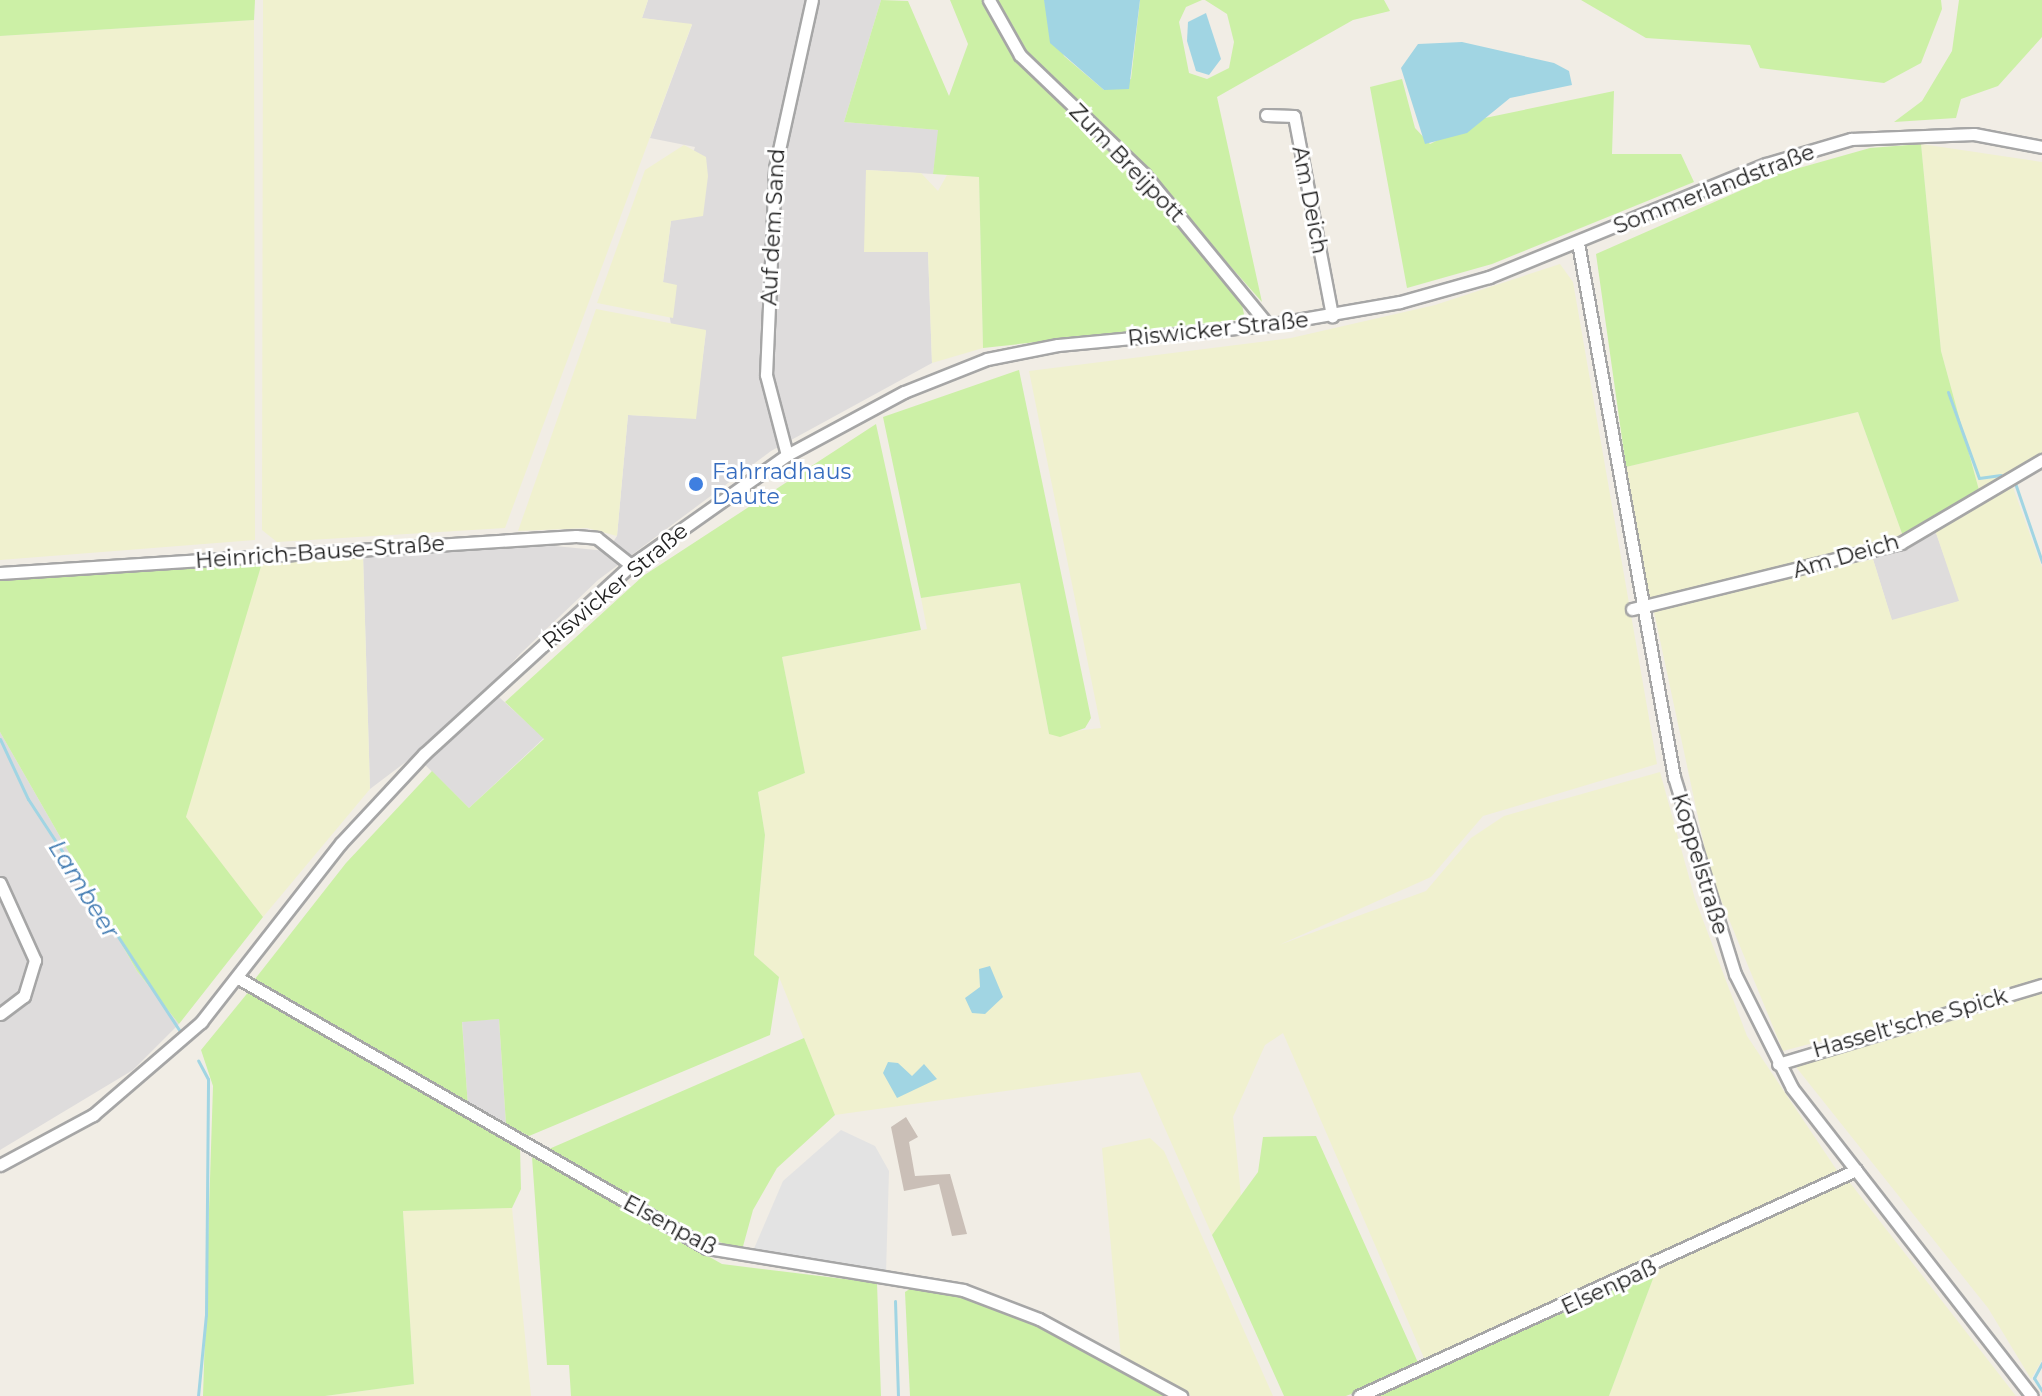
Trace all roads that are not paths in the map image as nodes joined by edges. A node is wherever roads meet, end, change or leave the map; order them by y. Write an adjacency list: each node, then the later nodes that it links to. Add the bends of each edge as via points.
1 (812, 0): 8 (street, Auf dem Sand, via 775,168 766,375)
2 (989, 0): 7 (street, Zum Breijpott, via 1020,55 1144,174)
3 (1266, 115): 6 (street, Am Deich, via 1294,116)
4 (2042, 147): 5 (street, Sommerlandstraße, via 1974,134 1851,139 1766,164)
5 (1578, 243): 6 (street, Riswicker Straße, via 1489,277); 12 (street, Koppelstraße)
6 (1332, 316): 7 (street, Riswicker Straße)
7 (1268, 325): 8 (street, Riswicker Straße, via 987,359 904,392)
8 (787, 455): 10 (street, Riswicker Straße)
9 (2042, 460): 12 (street, Am Deich, via 1901,543)
10 (631, 565): 11 (street, Heinrich-Bause-Straße, via 597,538 576,536); 14 (street, Riswicker Straße, via 424,754 341,843)
11 (0, 573)
12 (1637, 608): 17 (street, Koppelstraße, via 1691,840 1735,974)
13 (0, 883): 16 (street, via 35,960 24,996)
14 (238, 978): 18 (street, Riswicker Straße, via 139,1081); 20 (street, Elsenpaß, via 707,1248 963,1290 1039,1319)
15 (2042, 985): 17 (street, Hasselt'sche Spick)
16 (0, 1014)
17 (1778, 1064): 19 (street, Koppelstraße)
18 (0, 1165)
19 (1856, 1170): 21 (street, Elsenpaß); 22 (street, Koppelstraße)
20 (1181, 1396)
21 (1359, 1396)
22 (2032, 1396)

